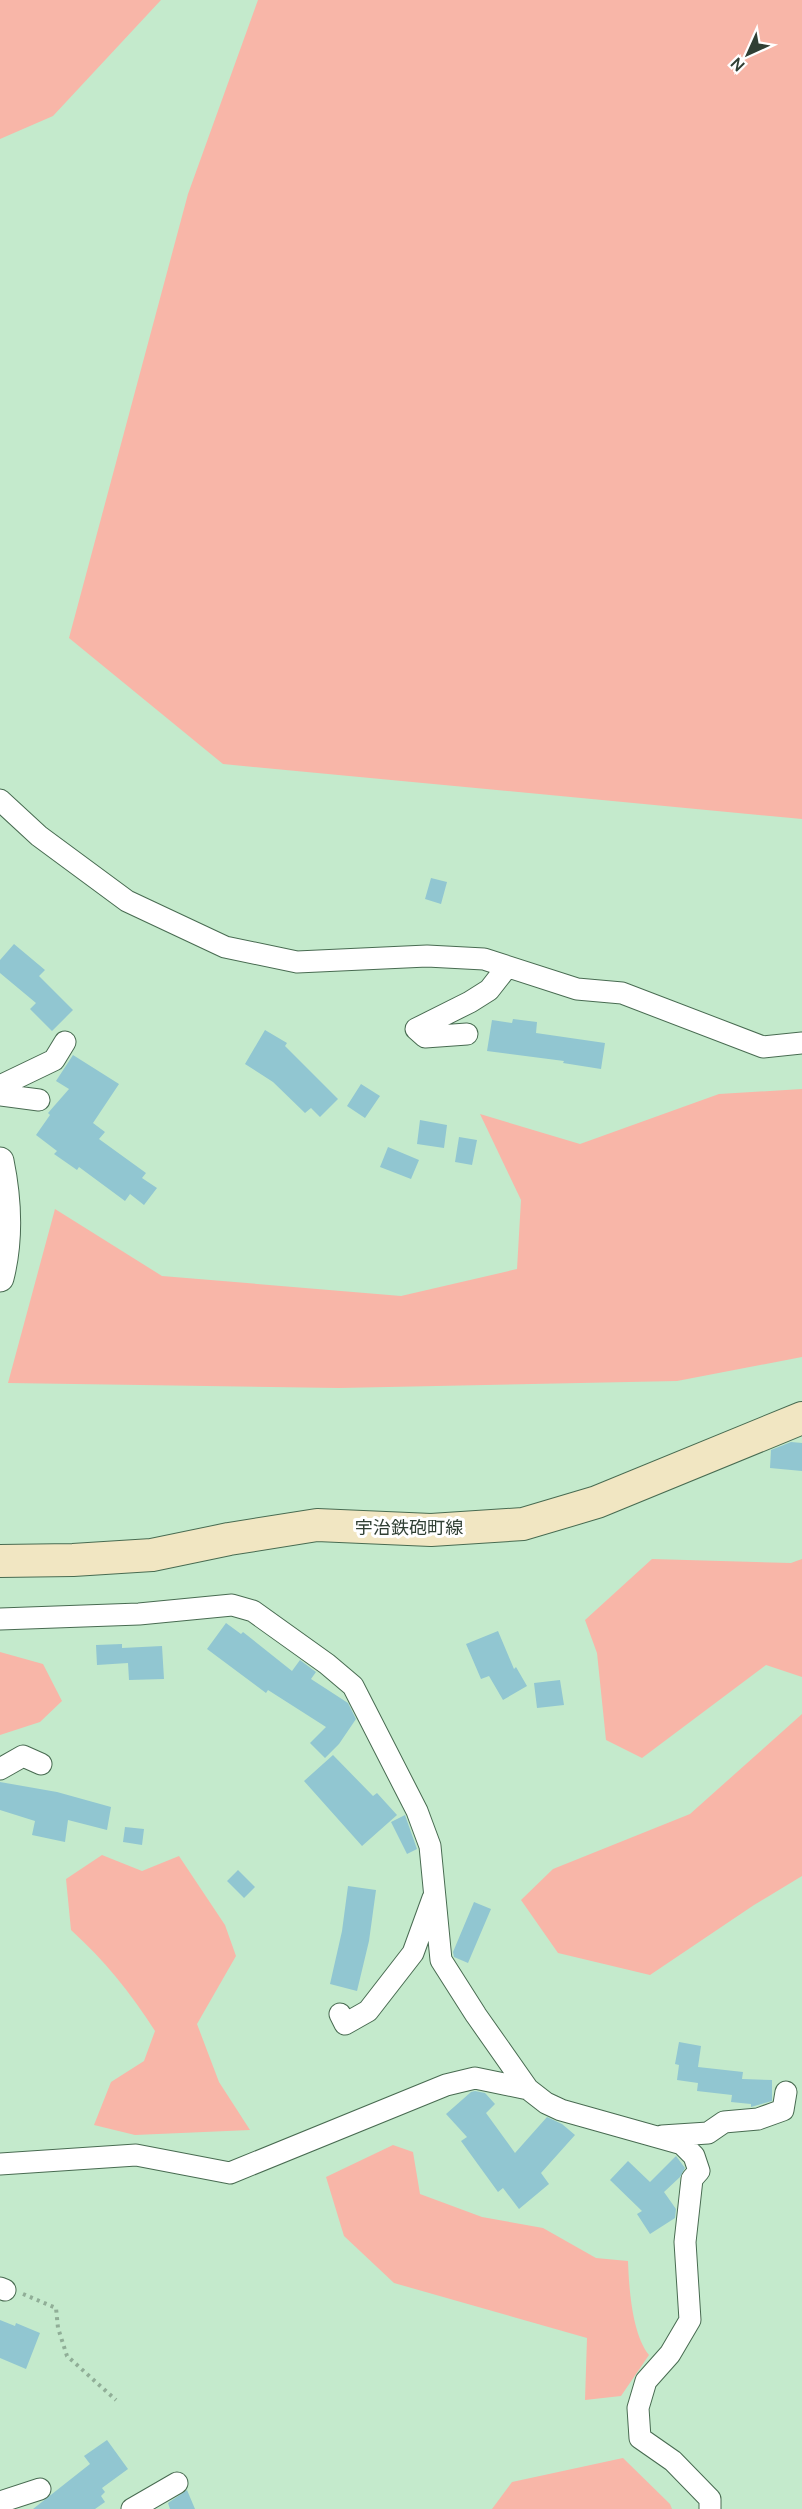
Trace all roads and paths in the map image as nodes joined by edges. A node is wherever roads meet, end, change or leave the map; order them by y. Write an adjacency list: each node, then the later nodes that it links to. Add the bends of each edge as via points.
1 (0, 800): 2 (street, via 39,836 127,901 225,946 297,962 427,956 484,959)
2 (507, 967): 3 (street, via 489,990 416,1029 425,1037); 5 (street, via 577,989 622,993 763,1047)
3 (467, 1034)
4 (65, 1042): 6 (street, via 54,1060)
5 (802, 1043)
6 (0, 1086)
7 (0, 1095): 8 (street)
8 (39, 1100)
9 (0, 1161): 10 (street, via 7,1216 6,1253)
10 (0, 1278)
11 (802, 1418): 12 (main road, 宇治鉄砲町線, via 597,1502 523,1524 431,1530 317,1526 152,1555)
12 (0, 1561)
13 (0, 1619): 16 (street, via 187,1611 232,1605 253,1611 353,1686 417,1812 430,1846)
14 (41, 1764): 15 (street, via 22,1756)
15 (0, 1769)
16 (435, 1891): 17 (street, via 413,1953 389,1987 368,2011 345,2025); 18 (street, via 441,1960)
17 (340, 2014)
18 (528, 2089): 20 (street, via 561,2110); 21 (street, via 475,2078 447,2085 230,2172 136,2155)
19 (786, 2092): 20 (street, via 783,2110 766,2116 723,2122 708,2133)
20 (659, 2136): 28 (street, via 682,2144 694,2156 699,2171 692,2179 685,2242 690,2320 670,2354 646,2381 638,2408 640,2438 673,2461 710,2499)
21 (0, 2164)
22 (2, 2289): 23 (path, via 56,2308 67,2356)
23 (116, 2400)
24 (177, 2483): 27 (street)
25 (40, 2489): 26 (street)
26 (0, 2502)
27 (132, 2509)
28 (710, 2509)

